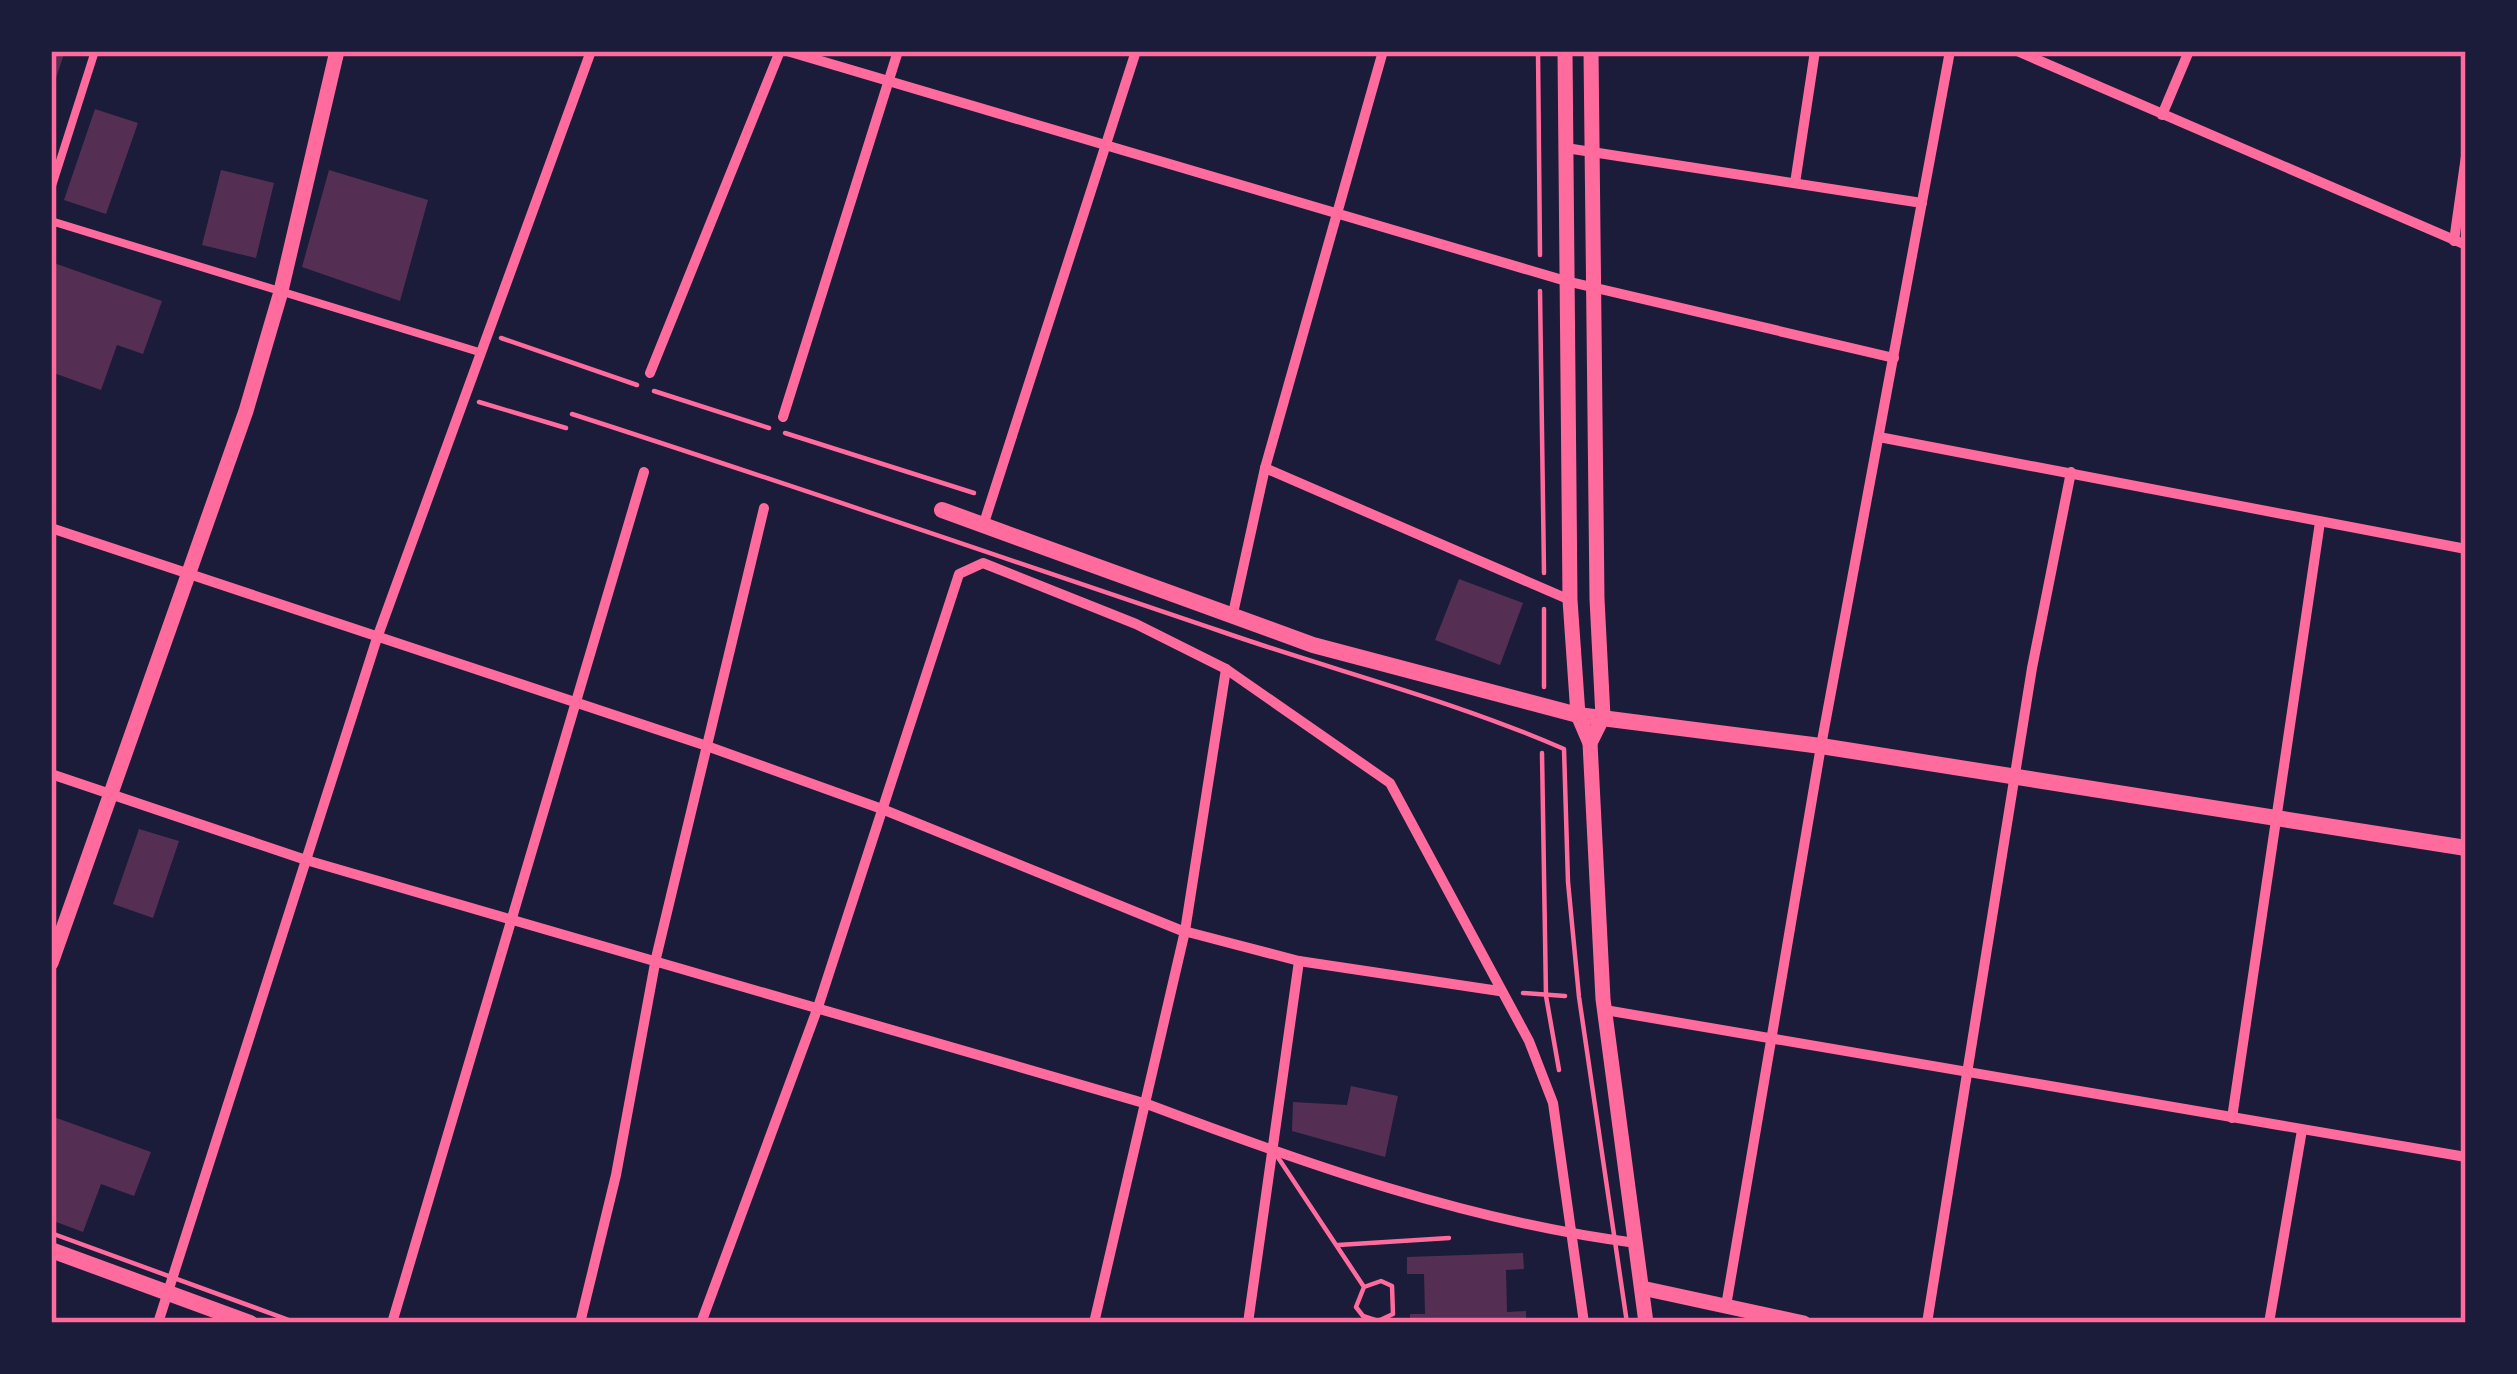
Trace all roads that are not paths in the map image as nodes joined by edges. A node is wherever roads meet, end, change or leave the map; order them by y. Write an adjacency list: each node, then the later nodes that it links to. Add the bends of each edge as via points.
1 (94, 51): 21 (street)
2 (337, 51): 28 (main road)
3 (591, 51): 29 (street)
4 (783, 51): 14 (street); 31 (street)
5 (898, 51): 14 (street)
6 (1136, 51): 16 (street)
7 (1383, 51): 23 (street)
8 (1565, 51): 17 (main road)
9 (1592, 51): 18 (main road)
10 (1815, 51): 20 (street)
11 (1950, 51): 22 (street)
12 (2017, 51): 15 (street)
13 (2189, 51): 15 (street)
14 (886, 83): 16 (street); 33 (street)
15 (2162, 115): 25 (street)
16 (1107, 142): 23 (street); 41 (street)
17 (1566, 148): 18 (street); 26 (main road)
18 (1594, 152): 20 (street); 27 (main road)
19 (2466, 156): 25 (street)
20 (1795, 183): 22 (street)
21 (51, 189)
22 (1922, 203): 30 (street)
23 (1338, 215): 26 (street); 35 (street)
24 (51, 221): 28 (street)
25 (2460, 243)
26 (1565, 281): 27 (street); 45 (main road)
27 (1594, 287): 30 (street); 51 (main road)
28 (280, 295): 29 (street); 44 (main road)
29 (479, 352): 47 (street)
30 (1894, 358): 34 (street)
31 (650, 373)
32 (572, 414): 80 (lane, via 1474,709 1564,748 1579,997)
33 (783, 417)
34 (1879, 436): 37 (street); 54 (street)
35 (1265, 468): 45 (street); 46 (street)
36 (644, 472): 49 (street)
37 (2071, 472): 40 (street); 56 (street)
38 (764, 508): 53 (street)
39 (941, 510): 41 (main road)
40 (2320, 522): 43 (street); 59 (street)
41 (983, 526): 46 (main road)
42 (51, 528): 44 (street)
43 (2466, 549)
44 (189, 574): 47 (street); 57 (main road, via 173,597)
45 (1570, 600): 50 (main road)
46 (1232, 618): 50 (main road)
47 (377, 638): 49 (street); 61 (street)
48 (1226, 669): 58 (street, via 983,563 959,574); 63 (street); 67 (street, via 1390,782)
49 (575, 704): 53 (street); 62 (street)
50 (1578, 715): 51 (main road); 52 (main road)
51 (1603, 717): 52 (main road); 54 (main road)
52 (1590, 743): 69 (main road)
53 (704, 745): 58 (street); 64 (street)
54 (1821, 746): 56 (main road); 70 (street)
55 (51, 774): 57 (street)
56 (2014, 776): 59 (main road); 71 (street)
57 (110, 794): 61 (street); 66 (main road)
58 (882, 809): 63 (street); 68 (street)
59 (2273, 817): 60 (main road); 73 (street)
60 (2466, 848)
61 (307, 860): 62 (street); 84 (street)
62 (516, 916): 64 (street); 91 (street)
63 (1185, 932): 65 (street); 72 (street)
64 (656, 958): 68 (street); 92 (street)
65 (1298, 961): 67 (street); 75 (street)
66 (51, 963)
67 (1499, 991): 78 (street, via 1553,1103)
68 (818, 1007): 72 (street); 93 (street)
69 (1604, 1010): 70 (street); 81 (main road)
70 (1769, 1039): 71 (street); 87 (street)
71 (1969, 1072): 73 (street); 100 (street)
72 (1147, 1104): 75 (street); 94 (street)
73 (2232, 1118): 74 (street)
74 (2302, 1130): 76 (street); 101 (street)
75 (1274, 1152): 78 (street); 82 (lane); 95 (street)
76 (2466, 1157)
77 (51, 1233): 84 (lane)
78 (1572, 1236): 80 (street); 96 (street)
79 (1449, 1238): 82 (lane)
80 (1617, 1240): 81 (street); 97 (lane)
81 (1636, 1243): 86 (main road)
82 (1338, 1245): 85 (lane)
83 (51, 1250): 84 (main road)
84 (170, 1286): 88 (street); 89 (main road); 90 (lane)
85 (1364, 1287): 85 (lane, via 1356,1306 1363,1316 1393,1314 1392,1286 1381,1280)
86 (1642, 1288): 87 (main road); 98 (main road)
87 (1726, 1306): 99 (main road)
88 (158, 1323)
89 (250, 1323)
90 (297, 1323)
91 (392, 1323)
92 (580, 1323)
93 (700, 1323)
94 (1094, 1323)
95 (1248, 1323)
96 (1584, 1323)
97 (1627, 1323)
98 (1646, 1323)
99 (1804, 1323)
100 (1927, 1323)
101 (2270, 1323)

